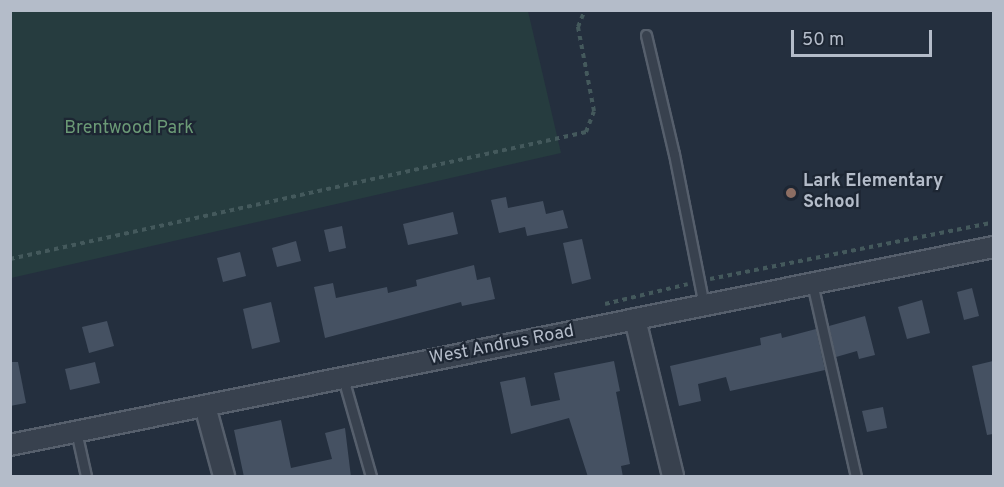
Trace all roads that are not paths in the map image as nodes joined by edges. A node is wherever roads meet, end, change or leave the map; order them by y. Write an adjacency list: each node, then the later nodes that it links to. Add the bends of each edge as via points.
1 (646, 36): 4 (lane)
2 (993, 246): 3 (street, West Andrus Road)
3 (812, 283): 4 (street, West Andrus Road); 14 (lane)
4 (704, 306): 5 (street, West Andrus Road)
5 (635, 320): 6 (street, West Andrus Road); 13 (street)
6 (343, 378): 7 (street, West Andrus Road); 12 (lane)
7 (205, 406): 8 (street, West Andrus Road); 11 (street)
8 (76, 431): 9 (street, West Andrus Road); 10 (lane)
9 (10, 445)
10 (86, 477)
11 (224, 477)
12 (371, 477)
13 (672, 477)
14 (856, 477)

